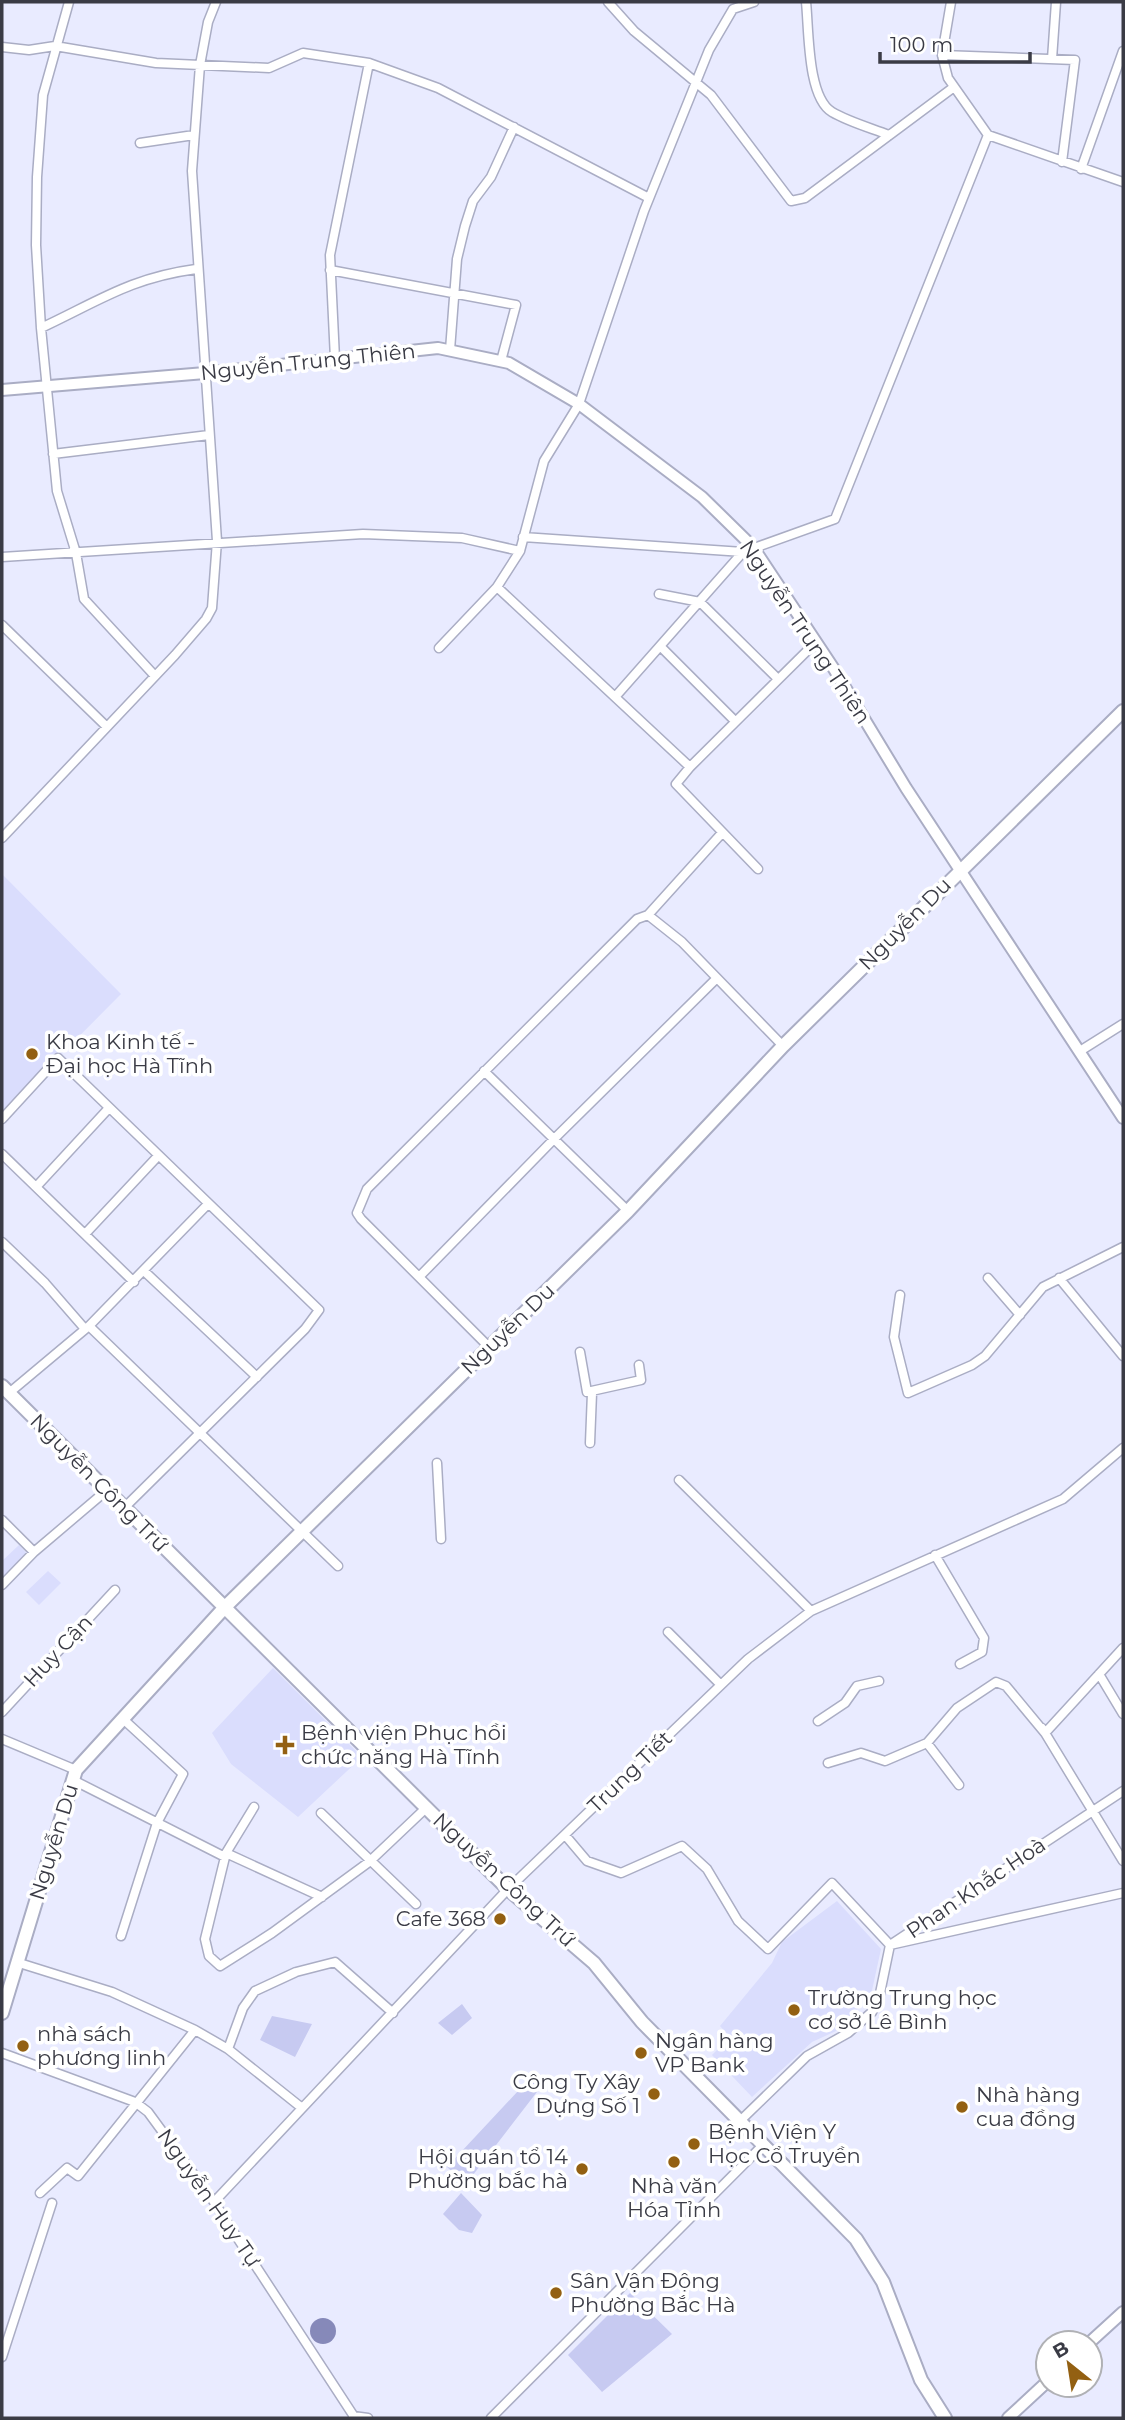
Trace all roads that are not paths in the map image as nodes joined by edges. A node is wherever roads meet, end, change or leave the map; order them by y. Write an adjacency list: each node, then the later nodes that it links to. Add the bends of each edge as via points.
1 (216, 2): 16 (street)
2 (608, 2): 17 (street, via 624,22)
3 (723, 2): 9 (street)
4 (754, 2): 9 (street)
5 (806, 2): 21 (street, via 820,98 831,111)
6 (951, 2): 13 (street)
7 (1056, 2): 14 (street)
8 (66, 3): 10 (street)
9 (733, 9): 17 (street, via 709,50)
10 (55, 46): 11 (street, via 29,50); 16 (street, via 156,63); 31 (street, via 43,95 37,177)
11 (2, 47)
12 (1123, 51): 25 (street)
13 (942, 55): 14 (street); 18 (street)
14 (1052, 58): 24 (street, via 1077,63)
15 (369, 63): 16 (street, via 303,53 269,68); 19 (street, via 438,88); 29 (street)
16 (200, 65): 20 (street)
17 (697, 83): 21 (street, via 711,95 790,201 806,198); 27 (street)
18 (954, 88): 21 (street); 22 (street)
19 (514, 127): 27 (street); 30 (street, via 491,177 473,201 457,259)
20 (194, 135): 23 (street); 28 (street)
21 (889, 135)
22 (988, 135): 24 (street); 43 (street, via 835,519)
23 (139, 143)
24 (1062, 162): 25 (street)
25 (1081, 169): 26 (street)
26 (1123, 181)
27 (649, 198): 38 (street)
28 (196, 269): 31 (street, via 131,283); 35 (street)
29 (330, 270): 30 (street); 33 (street)
30 (454, 294): 32 (street); 34 (street, via 516,305)
31 (41, 328): 36 (street)
32 (450, 350): 33 (street, Nguyễn Trung Thiên); 34 (street, Nguyễn Trung Thiên)
33 (335, 359): 35 (street, Nguyễn Trung Thiên)
34 (501, 361): 38 (street, Nguyễn Trung Thiên)
35 (205, 373): 36 (street, Nguyễn Trung Thiên); 39 (street)
36 (46, 386): 37 (street, Nguyễn Trung Thiên); 40 (street)
37 (2, 390)
38 (579, 404): 41 (street, via 544,461); 43 (street, Nguyễn Trung Thiên, via 702,497)
39 (209, 435): 40 (street); 42 (street)
40 (53, 454): 45 (street, via 57,491)
41 (523, 537): 43 (street); 44 (street)
42 (217, 541): 44 (street, via 363,534 462,538); 45 (street); 54 (street, via 212,608)
43 (748, 550): 49 (street); 51 (street, Nguyễn Trung Thiên)
44 (520, 551): 47 (street)
45 (76, 553): 46 (street); 54 (street, via 84,599)
46 (2, 557)
47 (497, 587): 53 (street); 56 (street)
48 (659, 594): 49 (street)
49 (700, 602): 52 (street); 55 (street)
50 (2, 625): 59 (street)
51 (816, 642): 55 (street); 63 (street, Nguyễn Trung Thiên)
52 (661, 647): 56 (street); 58 (street)
53 (439, 648)
54 (155, 676): 59 (street)
55 (777, 678): 58 (street)
56 (615, 697): 60 (street)
57 (1123, 711): 63 (main road, Nguyễn Du)
58 (735, 721): 60 (street)
59 (107, 727): 62 (street)
60 (690, 767): 61 (street, via 676,784)
61 (722, 833): 64 (street); 65 (street)
62 (2, 838)
63 (961, 868): 68 (main road, Nguyễn Du); 69 (street, Nguyễn Trung Thiên)
64 (758, 869)
65 (648, 915): 66 (street); 70 (street, via 637,919)
66 (718, 978): 68 (street); 74 (street)
67 (1123, 1024): 69 (street)
68 (783, 1046): 79 (main road, Nguyễn Du)
69 (1080, 1051): 72 (street, Nguyễn Trung Thiên)
70 (484, 1071): 74 (street); 84 (street, via 370,1185 357,1213)
71 (109, 1108): 73 (street, via 58,1058); 76 (street); 77 (street)
72 (1123, 1118)
73 (2, 1119)
74 (554, 1139): 79 (street); 84 (street)
75 (2, 1154): 77 (street)
76 (158, 1156): 78 (street); 80 (street)
77 (36, 1187): 80 (street)
78 (208, 1204): 83 (street); 95 (street, via 319,1310)
79 (628, 1211): 91 (main road, Nguyễn Du)
80 (85, 1234): 87 (street)
81 (4, 1247): 90 (street)
82 (1123, 1247): 86 (street)
83 (144, 1271): 87 (street); 95 (street)
84 (419, 1277): 91 (street)
85 (988, 1278): 89 (street)
86 (1059, 1278): 89 (street, via 1043,1287); 93 (street)
87 (134, 1282): 90 (street)
88 (900, 1295): 89 (street, via 894,1337 908,1394 985,1356)
89 (1020, 1315)
90 (87, 1328): 96 (street); 98 (street)
91 (489, 1347): 106 (main road, Nguyễn Du)
92 (580, 1352): 97 (street, via 587,1392)
93 (1123, 1356)
94 (639, 1365): 97 (street, via 641,1380)
95 (257, 1377): 98 (street)
96 (5, 1390): 103 (main road, Nguyễn Công Trứ)
97 (592, 1393): 99 (street)
98 (198, 1434): 104 (street); 106 (street)
99 (590, 1443)
100 (1123, 1448): 109 (street, Trung Tiết, via 1063,1499)
101 (437, 1463): 107 (street)
102 (679, 1480): 114 (street)
103 (107, 1490): 104 (main road, Nguyễn Công Trứ); 108 (street)
104 (124, 1507): 113 (main road, Nguyễn Công Trứ)
105 (2, 1520): 108 (street)
106 (302, 1531): 110 (street); 113 (main road, Nguyễn Du)
107 (441, 1539)
108 (34, 1552): 111 (street)
109 (936, 1555): 114 (street, Trung Tiết); 117 (street, via 984,1638 982,1652)
110 (338, 1566)
111 (2, 1585)
112 (115, 1590): 122 (street, Huy Cận)
113 (225, 1607): 124 (main road, Nguyễn Du); 134 (main road, Nguyễn Công Trứ)
114 (811, 1611): 120 (street, Trung Tiết)
115 (668, 1632): 120 (street)
116 (1123, 1648): 118 (street)
117 (960, 1664)
118 (1099, 1674): 123 (street); 126 (street)
119 (879, 1681): 125 (street, via 857,1686 841,1707)
120 (720, 1684): 138 (street, Trung Tiết)
121 (1029, 1708): 126 (street)
122 (2, 1712)
123 (1123, 1714)
124 (123, 1719): 130 (main road, Nguyễn Du); 137 (street, via 183,1774)
125 (818, 1721)
126 (1045, 1733): 128 (street, via 1006,1686 996,1682 957,1708); 135 (street)
127 (2, 1739): 130 (street)
128 (927, 1743): 129 (street, via 885,1761 861,1753); 131 (street)
129 (828, 1763)
130 (74, 1775): 137 (street); 148 (main road, Nguyễn Du)
131 (959, 1785)
132 (1123, 1791): 135 (street, Phan Khắc Hoà)
133 (254, 1807): 139 (street)
134 (426, 1808): 141 (street); 142 (main road, Nguyễn Công Trứ)
135 (1092, 1810): 140 (street); 147 (street, Phan Khắc Hoà)
136 (321, 1813): 141 (street)
137 (157, 1822): 139 (street); 146 (street)
138 (565, 1835): 142 (street, Trung Tiết); 147 (street, via 587,1861 621,1873 682,1846 706,1869 738,1922 768,1949 832,1883)
139 (225, 1855): 144 (street); 144 (street, via 205,1939 206,1951 217,1965 229,1962)
140 (1123, 1861)
141 (369, 1862): 144 (street); 145 (street)
142 (508, 1889): 150 (street, Trung Tiết); 156 (main road, Nguyễn Công Trứ, via 594,1963 642,2022)
143 (1123, 1893): 147 (street)
144 (322, 1897)
145 (416, 1904)
146 (121, 1936)
147 (890, 1945): 156 (street, Phan Khắc Hoà, via 872,2012 848,2033 807,2056)
148 (16, 1962): 149 (main road, Nguyễn Du); 151 (street, via 112,1992)
149 (2, 2013)
150 (393, 2013): 152 (street, via 344,1968 330,1963 272,1980 255,1992 243,2008); 155 (street, Trung Tiết)
151 (195, 2030): 152 (street); 154 (street)
152 (228, 2049): 155 (street)
153 (2, 2053): 154 (street, Nguyễn Huy Tự)
154 (135, 2102): 158 (street, via 78,2176 67,2168); 159 (street, Nguyễn Huy Tự, via 162,2128)
155 (302, 2108): 159 (street, Trung Tiết)
156 (741, 2120): 157 (main road, Nguyễn Công Trứ)
157 (764, 2144): 167 (street); 168 (main road, Nguyễn Công Trứ, via 866,2254 883,2282 921,2380)
158 (40, 2193)
159 (214, 2202): 165 (street, Nguyễn Huy Tự)
160 (52, 2203): 163 (street)
161 (1123, 2312): 162 (street)
162 (1104, 2329)
163 (2, 2357)
164 (1034, 2394): 169 (street)
165 (354, 2417): 166 (street)
166 (368, 2418)
167 (491, 2418)
168 (944, 2418)
169 (1008, 2418)

